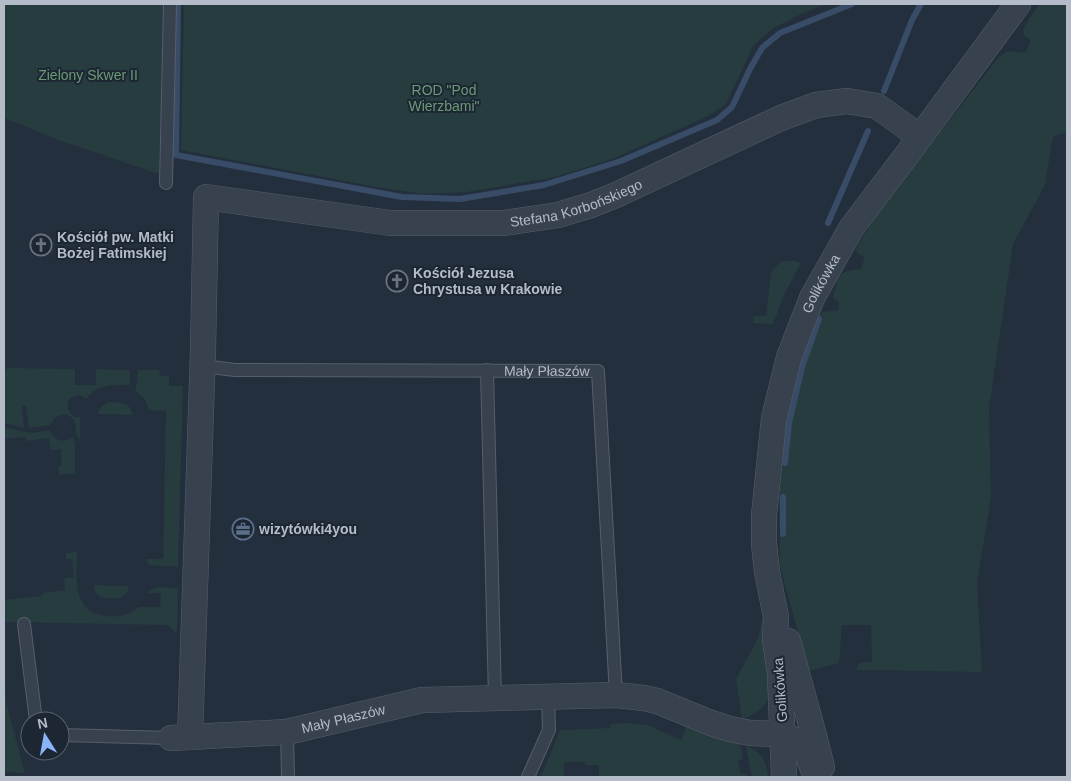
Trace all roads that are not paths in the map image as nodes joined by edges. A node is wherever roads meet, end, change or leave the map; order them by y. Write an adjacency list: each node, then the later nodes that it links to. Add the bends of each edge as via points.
1 (170, 4): 4 (lane)
2 (1018, 4): 3 (street, Golikówka)
3 (920, 137): 5 (street, Stefana Korbońskiego, via 877,106 846,101 816,105 590,205 558,216 504,223 390,223 206,197); 7 (street, Golikówka, via 852,227 812,298 790,357 774,418 764,515 767,572)
4 (166, 183)
5 (202, 366): 6 (lane, Mały Płaszów, via 235,370); 17 (street)
6 (487, 370): 10 (lane, Mały Płaszów, via 598,372); 12 (lane)
7 (776, 617): 9 (street, Golikówka, via 787,635); 15 (street, Golikówka)
8 (24, 624): 13 (lane)
9 (802, 690): 15 (street, Golikówka, via 796,711); 22 (street, Golikówka)
10 (616, 695): 11 (street, Mały Płaszów); 15 (street, Mały Płaszów, via 657,701 730,729)
11 (548, 696): 12 (street, Mały Płaszów); 19 (lane, via 549,730)
12 (495, 698): 14 (street, Mały Płaszów, via 422,700)
13 (35, 711)
14 (287, 732): 17 (street, Mały Płaszów); 18 (lane)
15 (782, 734): 20 (street, Golikówka); 21 (street, Golikówka, via 802,747)
16 (70, 735): 17 (lane)
17 (181, 737)
18 (288, 777)
19 (528, 777)
20 (784, 777)
21 (816, 777)
22 (822, 777)

